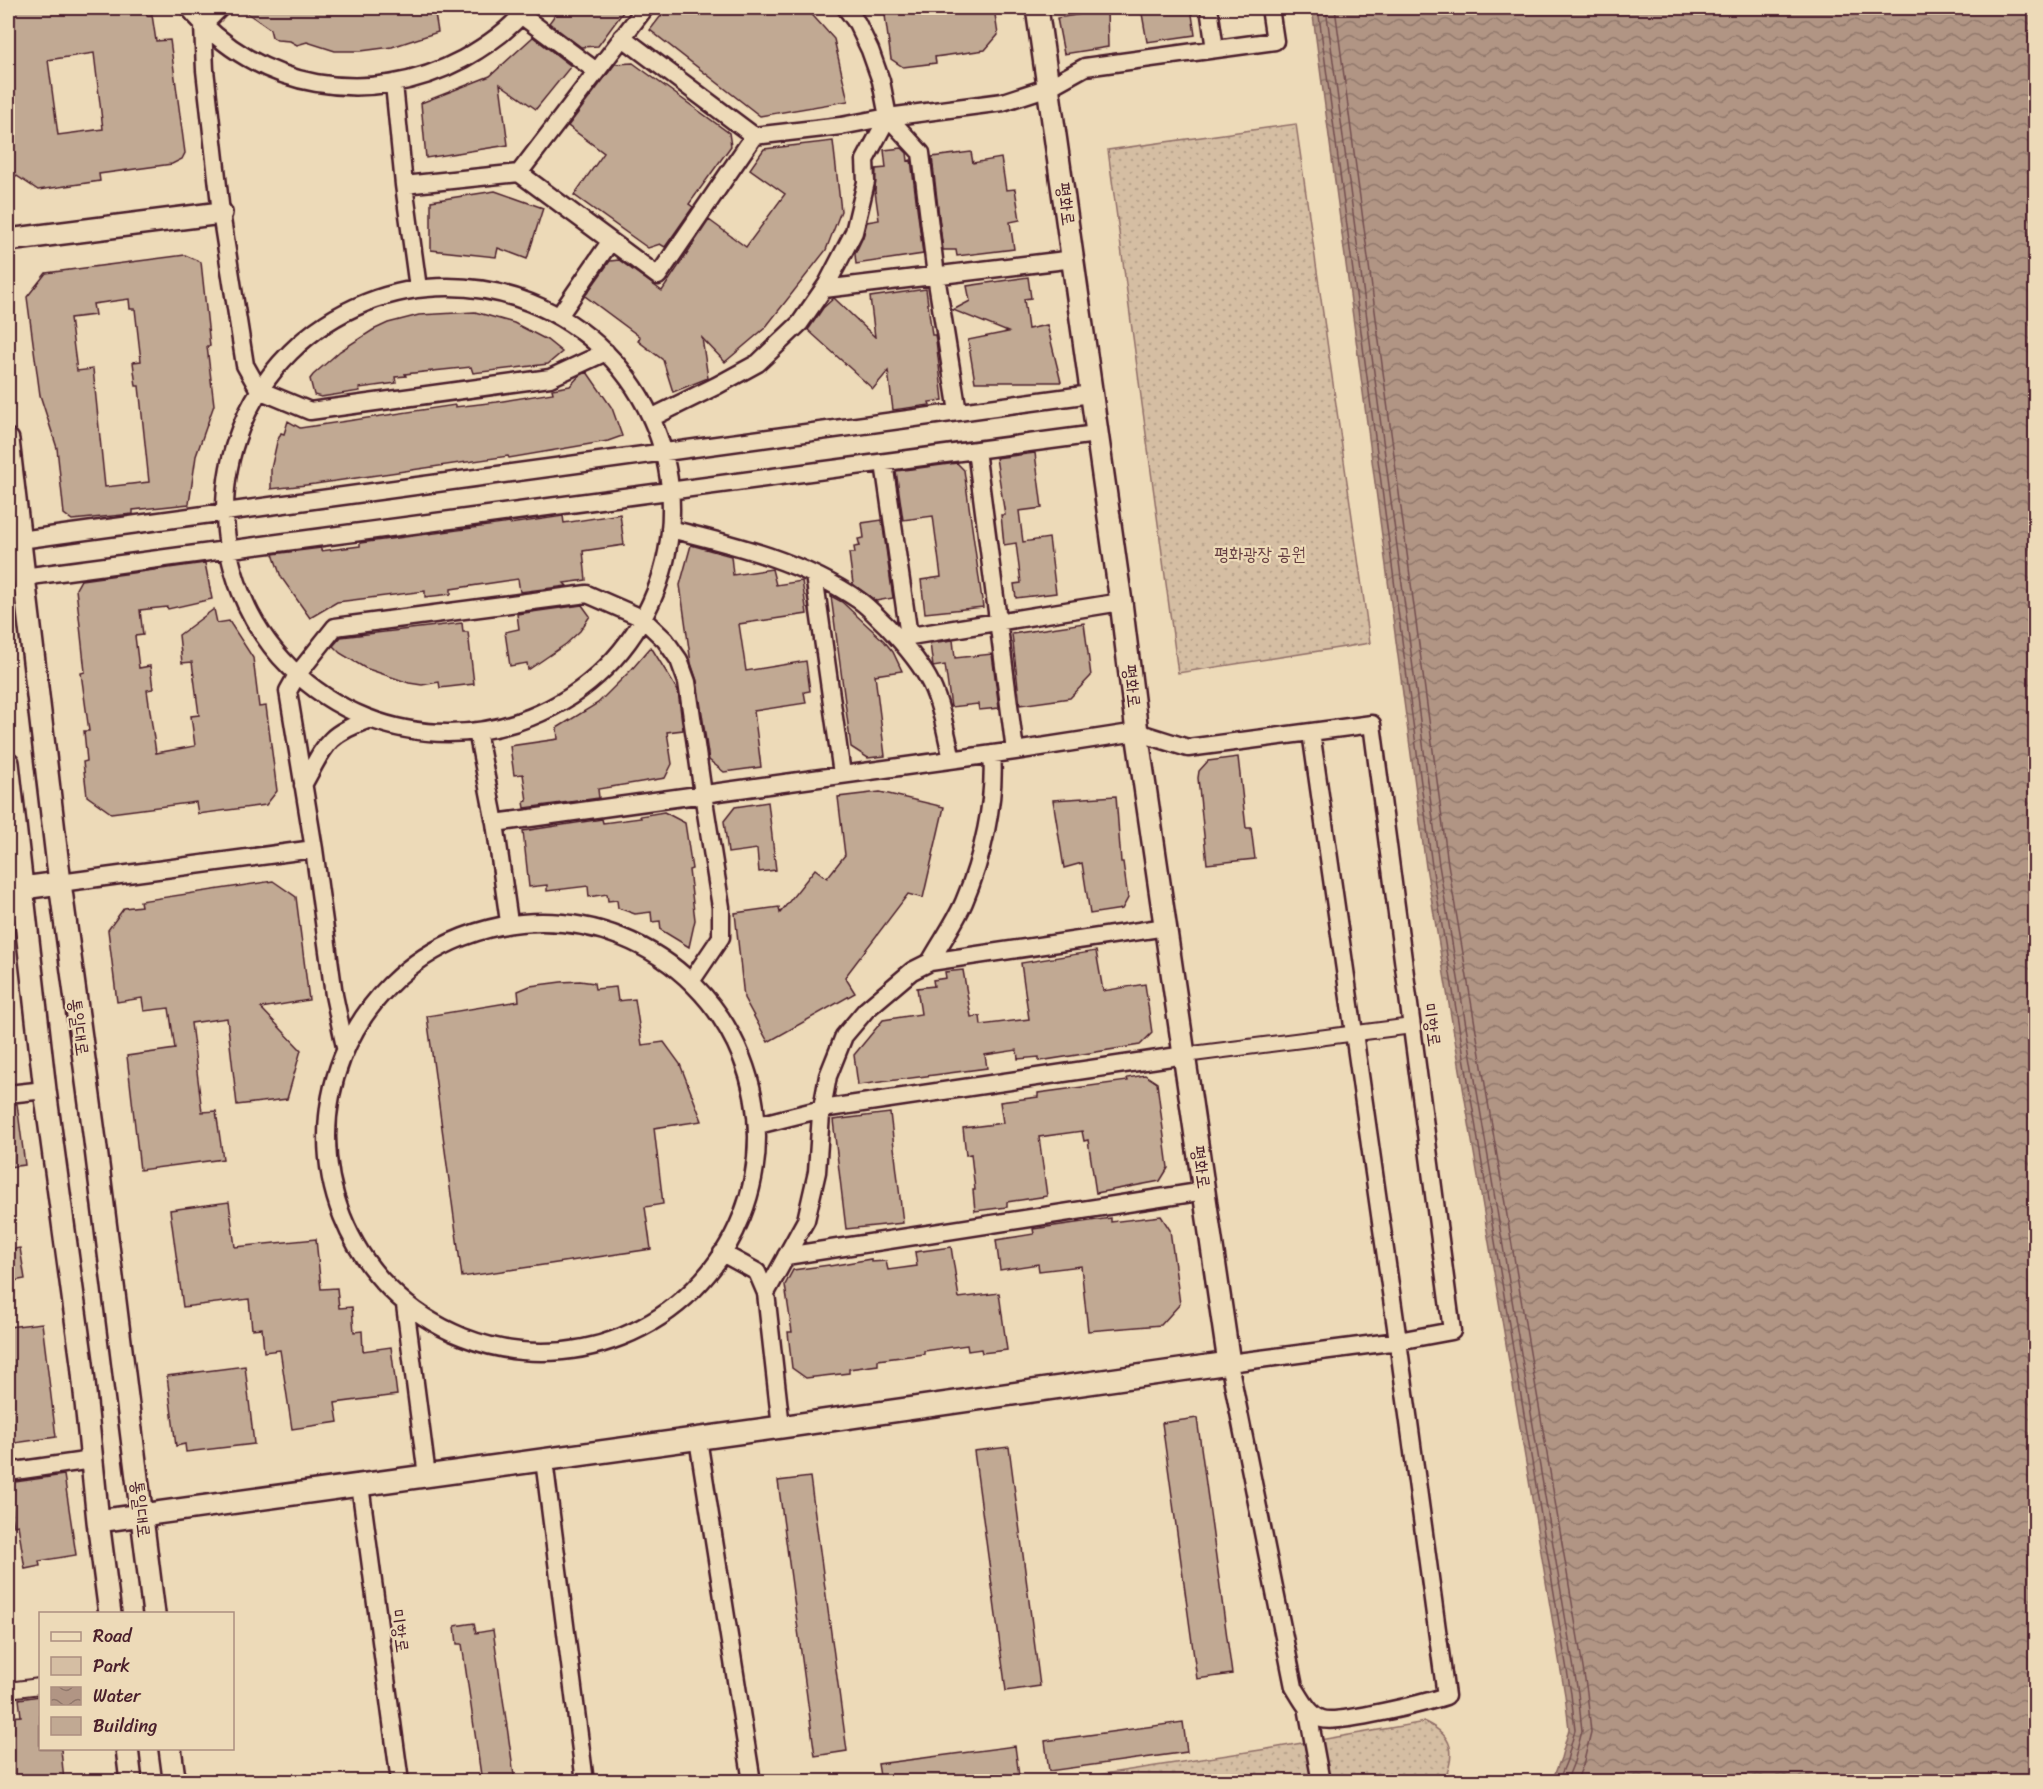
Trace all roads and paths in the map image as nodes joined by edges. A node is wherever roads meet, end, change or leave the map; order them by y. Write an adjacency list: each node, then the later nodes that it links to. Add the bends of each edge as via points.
1 (189, 8): 9 (street)
2 (220, 8): 9 (street)
3 (645, 8): 10 (street)
4 (846, 8): 15 (street, via 870,50)
5 (1037, 8): 14 (street, 평화로)
6 (1209, 8): 11 (street)
7 (1270, 8): 11 (street, via 1275,41)
8 (524, 11): 12 (street); 13 (street, via 484,48 441,71)
9 (203, 25): 13 (street, via 226,45 286,75 321,84); 19 (street)
10 (622, 37): 12 (street); 16 (street)
11 (1215, 49): 14 (street, via 1085,67)
12 (596, 71): 17 (street)
13 (394, 84): 18 (street)
14 (1049, 87): 15 (street, via 1003,102); 22 (street, 평화로)
15 (888, 117): 16 (street); 23 (street, via 921,153); 25 (street, via 865,160 866,182 854,231)
16 (754, 136): 21 (street, via 658,276)
17 (519, 173): 18 (street); 21 (street)
18 (404, 185): 24 (street)
19 (221, 213): 20 (street); 28 (street, via 245,364)
20 (8, 240)
21 (610, 242): 26 (street)
22 (1074, 259): 23 (street); 29 (street, 평화로)
23 (936, 276): 25 (street); 30 (street)
24 (418, 288): 26 (street, via 464,287 498,292); 28 (street, via 377,296 339,316 291,352)
25 (824, 289): 31 (street, via 800,323 758,363)
26 (559, 316): 27 (street)
27 (606, 352): 28 (street, via 550,378 310,411); 31 (street, via 639,394)
28 (259, 390): 38 (street, via 238,436 228,474)
29 (1091, 394): 30 (street); 32 (street, 평화로)
30 (958, 412): 35 (street)
31 (651, 418): 35 (street)
32 (1096, 434): 34 (street); 44 (street, 평화로)
33 (8, 441): 40 (street, 통일대로)
34 (976, 450): 36 (street); 46 (street)
35 (663, 452): 37 (street); 38 (street)
36 (884, 462): 37 (street); 47 (street)
37 (670, 491): 39 (street); 41 (street)
38 (225, 512): 40 (street); 41 (street)
39 (670, 529): 42 (street, via 769,556); 45 (street, via 662,569)
40 (20, 540): 43 (street, 통일대로)
41 (229, 550): 43 (street); 48 (street, via 247,606 265,638)
42 (814, 575): 47 (street, via 862,603); 57 (street)
43 (23, 577): 62 (street, 통일대로)
44 (1121, 602): 46 (street); 51 (street, 평화로)
45 (642, 618): 48 (street, via 588,594 335,627); 50 (street, via 600,673 573,694 543,712); 59 (street, via 665,640 679,660 687,682)
46 (1000, 622): 47 (street); 53 (street)
47 (903, 637): 55 (street, via 931,684)
48 (297, 675): 49 (street, via 322,695); 58 (street, via 288,691)
49 (370, 719): 50 (street, via 412,730); 58 (street, via 340,731 328,741)
50 (477, 731): 60 (street)
51 (1137, 732): 52 (street, via 1188,748); 53 (street); 65 (street, 평화로)
52 (1311, 732): 68 (street, 미항로, via 1372,724); 69 (street)
53 (1015, 751): 54 (street)
54 (992, 754): 55 (street); 66 (street, via 986,831 977,866 964,903)
55 (952, 759): 57 (street)
56 (8, 763): 63 (street)
57 (842, 774): 59 (street)
58 (303, 785): 61 (street)
59 (703, 794): 60 (street); 67 (street, via 721,907 721,937)
60 (495, 823): 64 (street)
61 (314, 849): 62 (street); 70 (street)
62 (60, 883): 63 (street); 90 (street, 통일대로)
63 (15, 889): 72 (street)
64 (509, 922): 67 (street, via 556,921 606,930 652,950); 70 (street, via 454,940 408,968 370,1007)
65 (1166, 927): 66 (street); 71 (street, 평화로)
66 (930, 962): 74 (street, via 912,971 866,1010 844,1036 828,1076)
67 (692, 980): 75 (street, via 731,1032 749,1072)
68 (1412, 1026): 69 (street); 81 (street, 미항로, via 1452,1331)
69 (1354, 1034): 71 (street); 81 (street)
70 (345, 1047): 80 (street, via 330,1097 326,1141 334,1196 367,1265)
71 (1185, 1055): 74 (street); 76 (street, 평화로)
72 (45, 1090): 73 (street); 85 (street)
73 (8, 1094)
74 (822, 1109): 75 (street); 78 (street, via 817,1172 806,1220)
75 (758, 1125): 77 (street, via 757,1161 750,1196 738,1229)
76 (1205, 1191): 78 (street); 82 (street, 평화로)
77 (722, 1253): 79 (street, via 757,1272); 80 (street, via 674,1309 615,1341 549,1354 483,1346 422,1318)
78 (786, 1256): 79 (street)
79 (765, 1293): 83 (street)
80 (405, 1305): 88 (street)
81 (1398, 1341): 82 (street); 96 (street, via 1446,1696 1340,1719 1321,1719)
82 (1229, 1363): 83 (street); 96 (street, via 1294,1688)
83 (781, 1427): 84 (street)
84 (698, 1439): 86 (street); 103 (street)
85 (92, 1460): 87 (street); 91 (street)
86 (544, 1460): 88 (street); 102 (street)
87 (8, 1472)
88 (427, 1476): 89 (street)
89 (360, 1485): 90 (street); 101 (street, 미항로)
90 (142, 1515): 91 (street); 93 (street, 통일대로)
91 (98, 1521): 92 (street)
92 (110, 1612)
93 (154, 1612)
94 (39, 1686): 95 (street)
95 (8, 1690)
96 (1307, 1707): 104 (street)
97 (127, 1750): 99 (street)
98 (170, 1750): 100 (street)
99 (131, 1782)
100 (172, 1782)
101 (400, 1782)
102 (585, 1782)
103 (752, 1782)
104 (1321, 1782)

